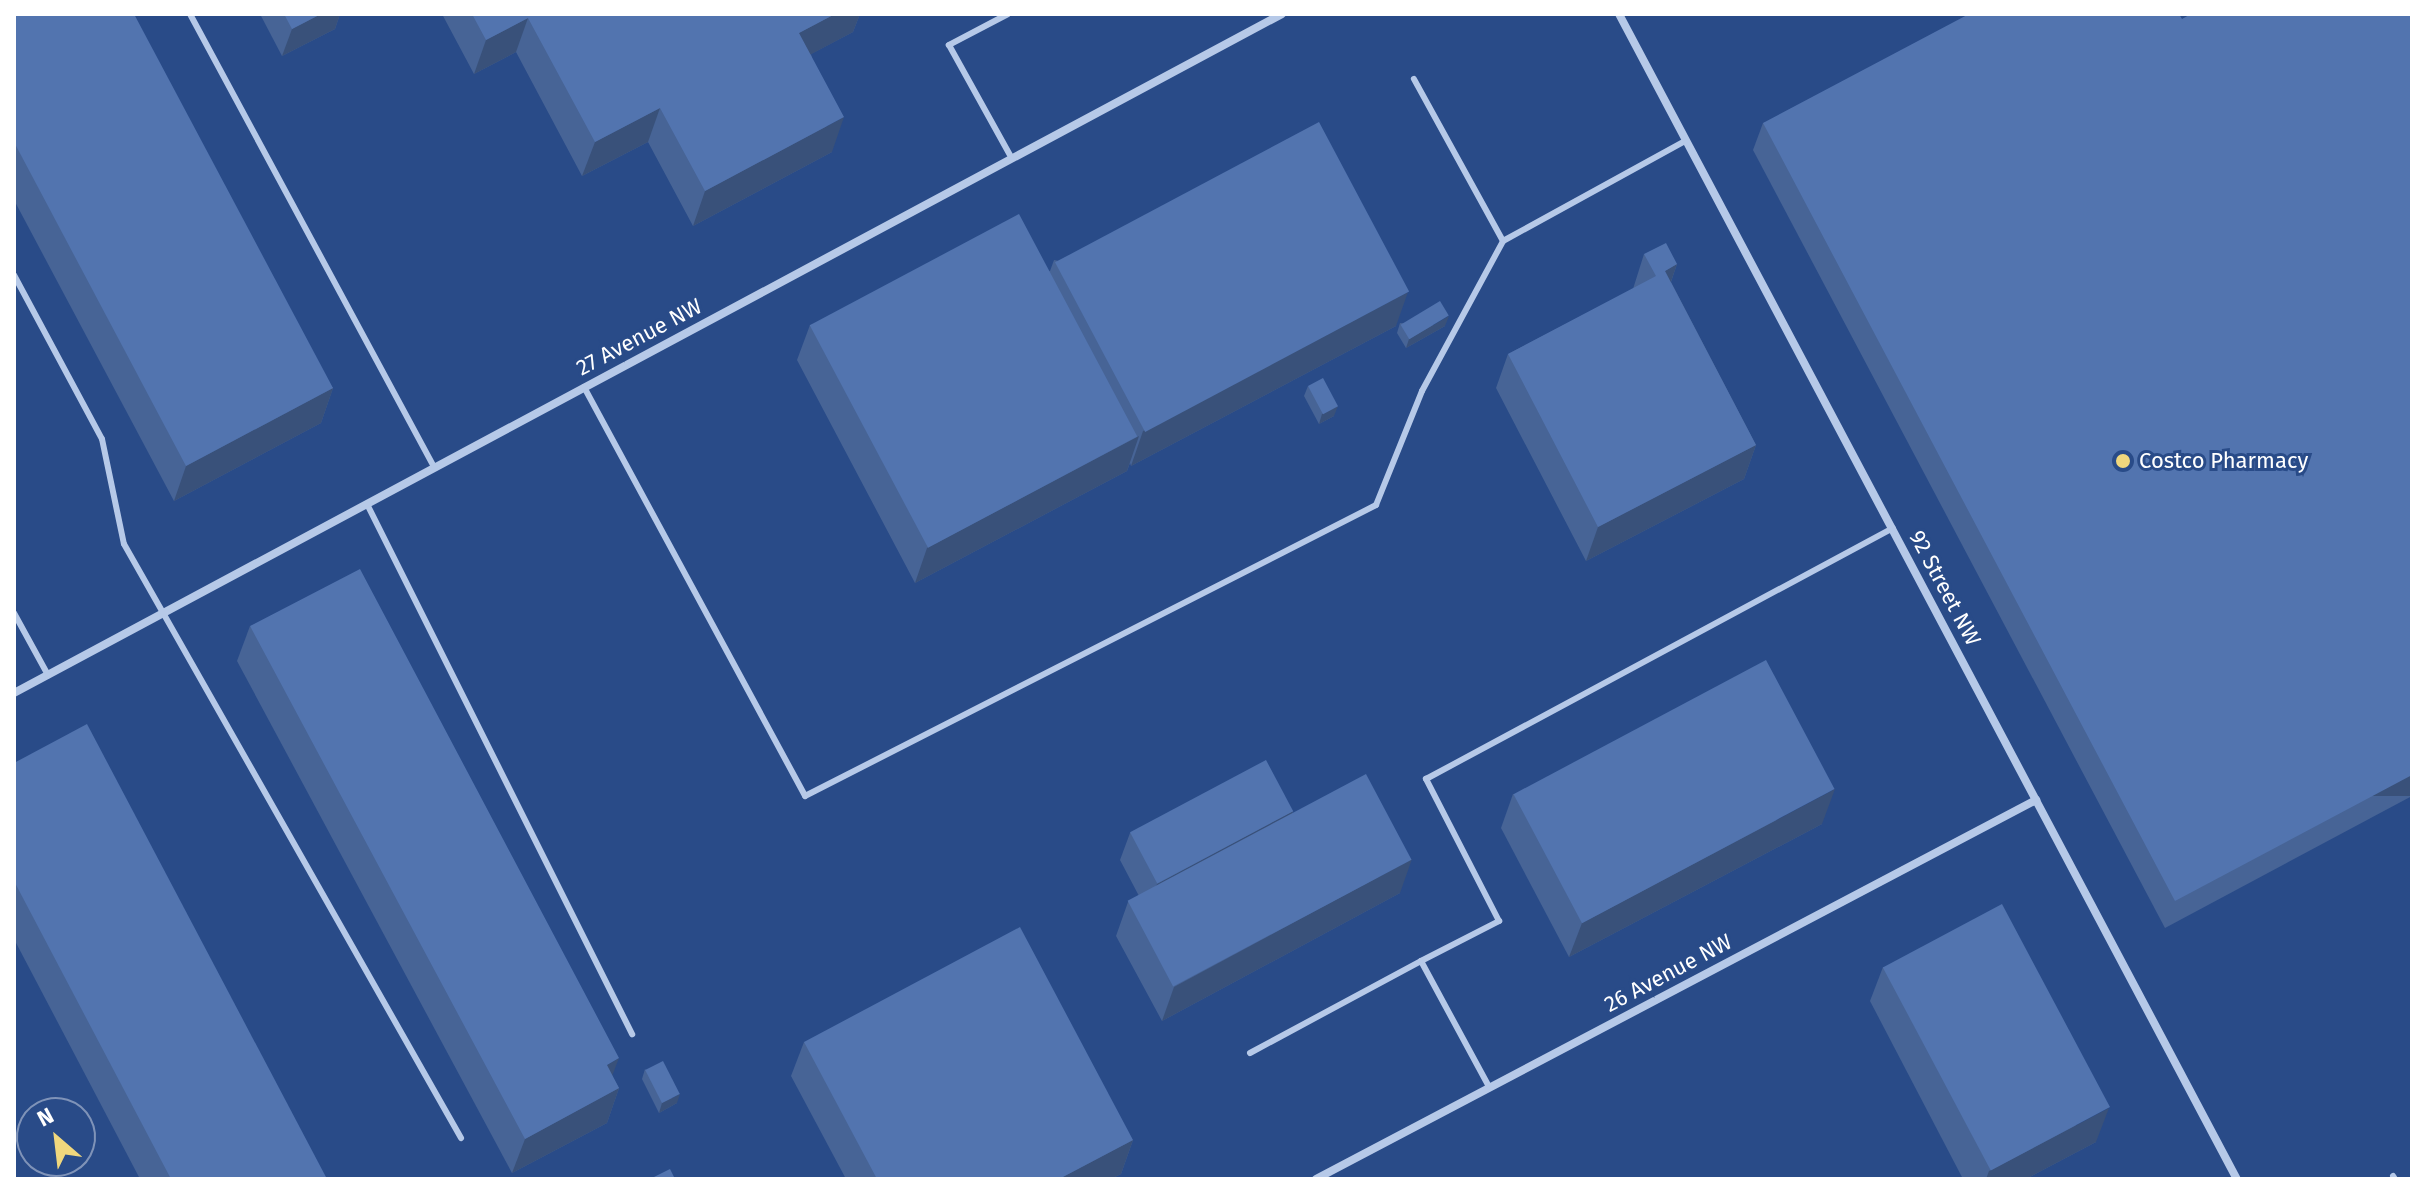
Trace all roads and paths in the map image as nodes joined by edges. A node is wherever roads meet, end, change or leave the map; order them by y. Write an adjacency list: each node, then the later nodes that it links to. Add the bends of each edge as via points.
1 (190, 14): 11 (lane)
2 (1008, 14): 7 (lane, via 949,45)
3 (1282, 14): 7 (street, 27 Avenue NW)
4 (1619, 14): 6 (street, 92 Street NW)
5 (1414, 79): 8 (lane)
6 (1685, 141): 8 (lane); 13 (street, 92 Street NW)
7 (1011, 157): 10 (street, 27 Avenue NW)
8 (1503, 241): 10 (lane, via 1422,391 1376,505 805,796)
9 (14, 275): 14 (lane, via 102,439 124,544)
10 (584, 387): 11 (street, 27 Avenue NW)
11 (434, 467): 12 (street, 27 Avenue NW)
12 (367, 504): 14 (street, 27 Avenue NW); 20 (lane)
13 (1893, 528): 18 (street, 92 Street NW); 19 (lane, via 1426,779 1499,921)
14 (164, 612): 16 (street, 27 Avenue NW); 23 (lane)
15 (14, 613): 16 (lane)
16 (48, 675): 17 (street, 27 Avenue NW)
17 (14, 693)
18 (2036, 800): 22 (street, 26 Avenue NW); 25 (street, 92 Street NW)
19 (1421, 961): 21 (lane); 22 (lane)
20 (632, 1034)
21 (1250, 1053)
22 (1489, 1087): 24 (street, 26 Avenue NW)
23 (461, 1138)
24 (1316, 1179)
25 (2237, 1179)

